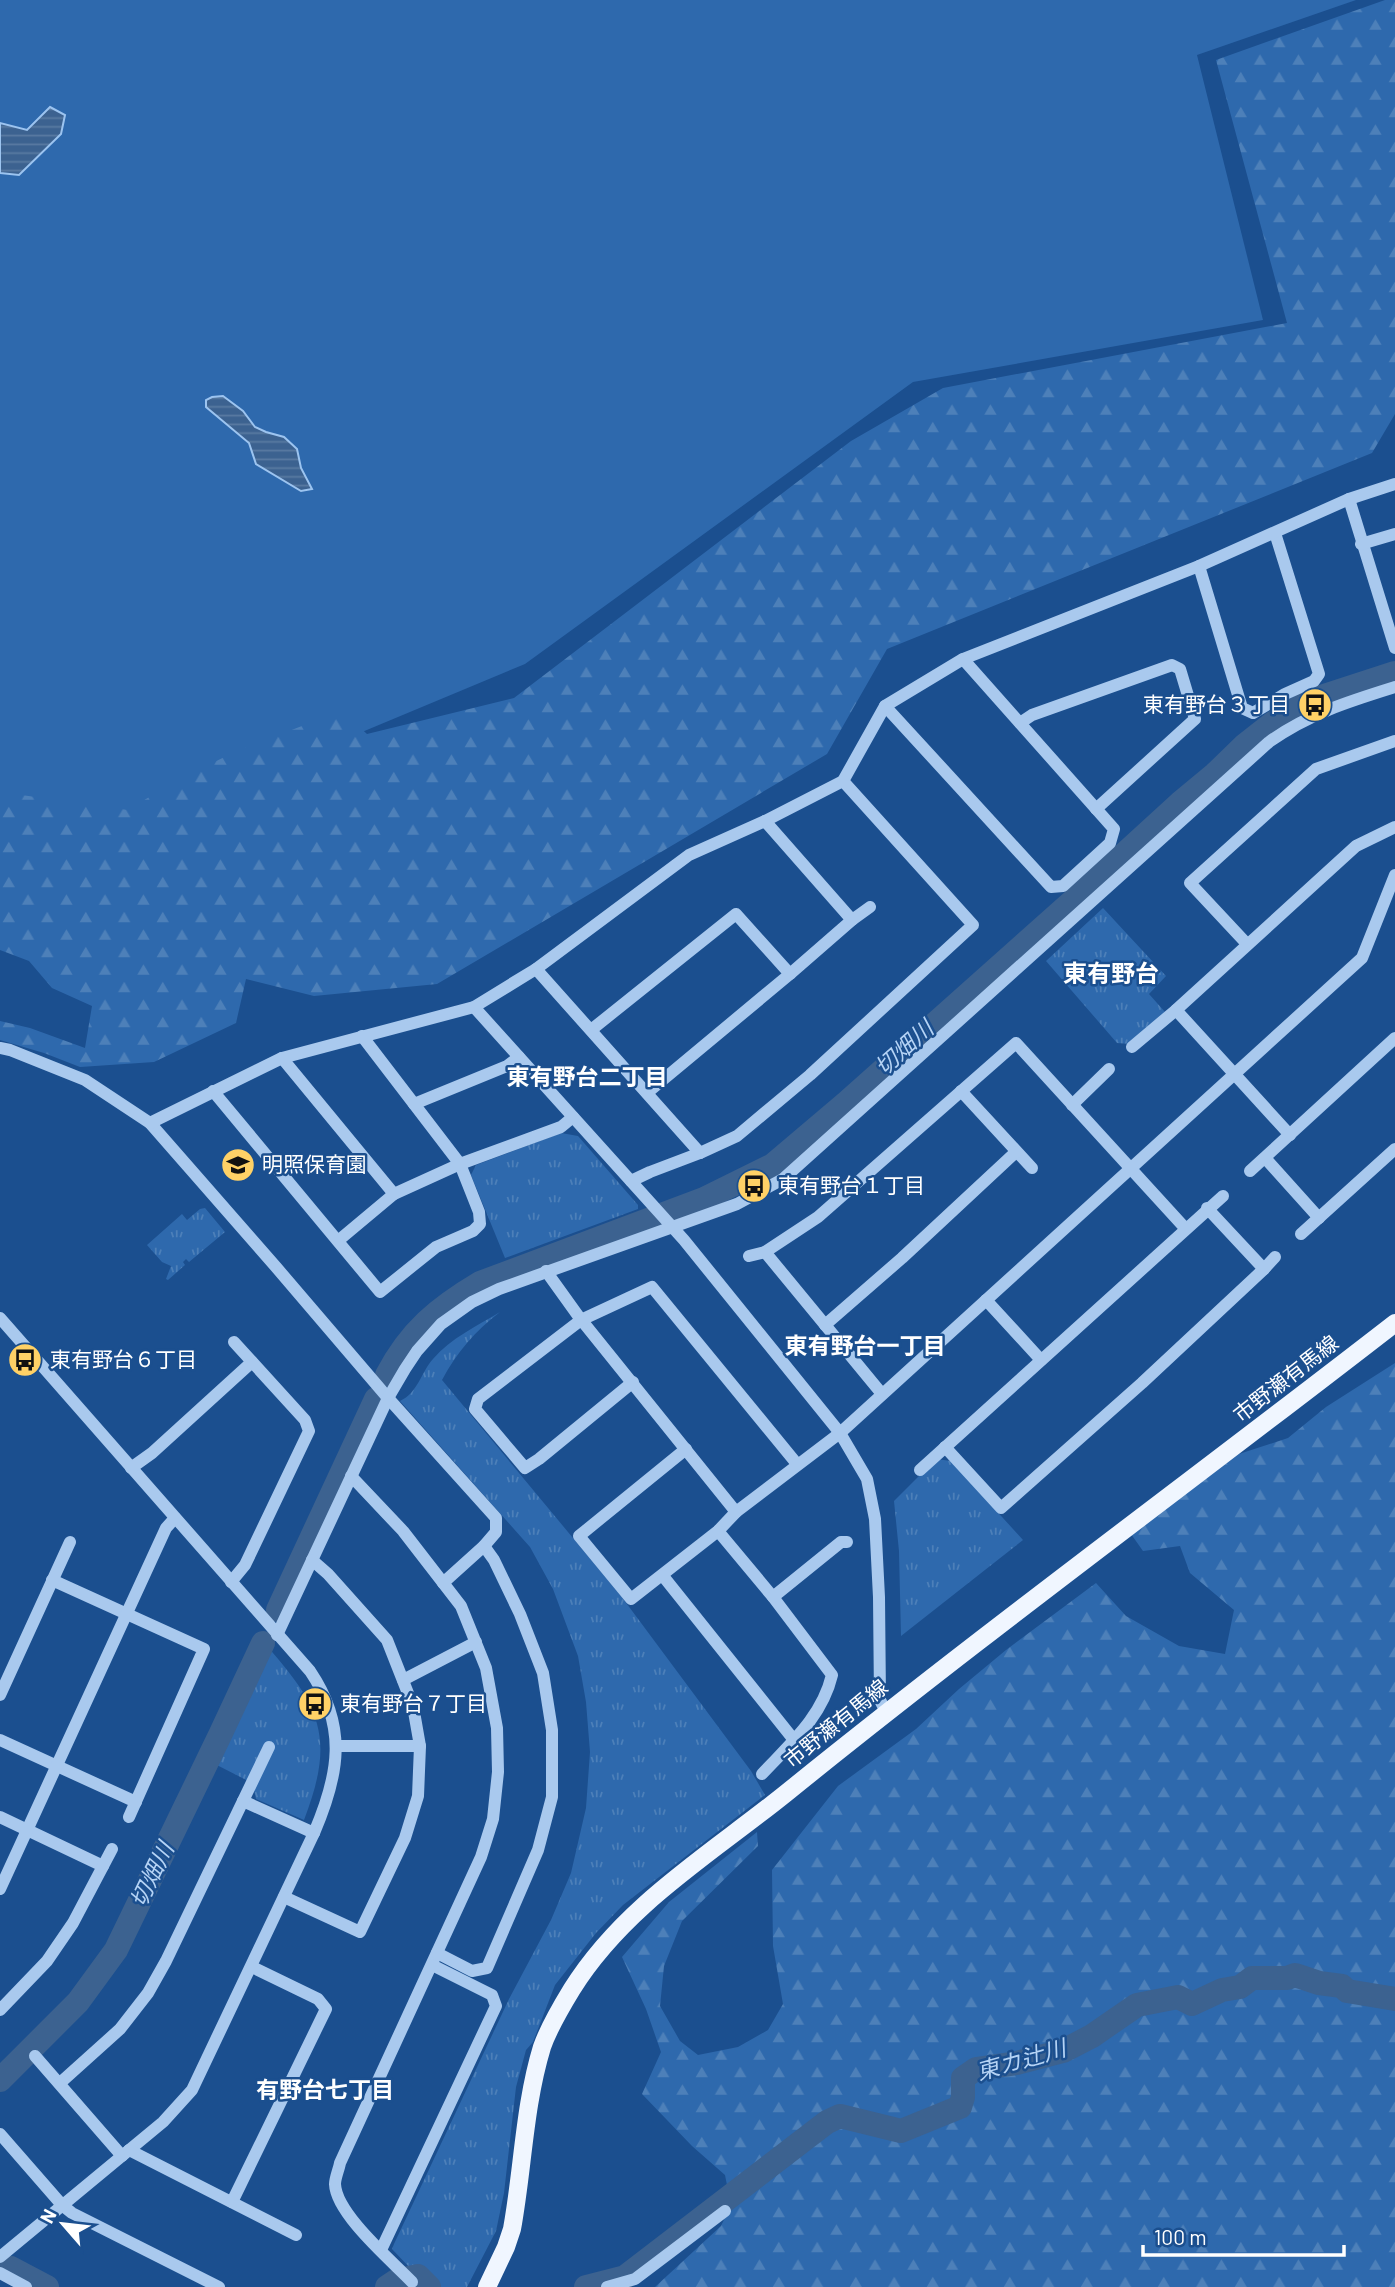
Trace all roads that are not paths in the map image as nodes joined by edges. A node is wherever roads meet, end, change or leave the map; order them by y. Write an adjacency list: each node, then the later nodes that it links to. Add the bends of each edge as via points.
1 (1395, 484): 2 (street)
2 (1349, 499): 3 (street); 5 (street)
3 (1275, 533): 6 (street); 6 (street, via 1319,674 1253,713 1242,709)
4 (1395, 534): 5 (street)
5 (1361, 544): 7 (street)
6 (1199, 566): 9 (street)
7 (1390, 617): 8 (street)
8 (1395, 648)
9 (963, 659): 11 (street); 12 (street)
10 (1395, 687): 56 (street, via 1320,712 1269,742 801,1164 750,1197)
11 (885, 706): 14 (street); 15 (street, via 1051,887 1063,886 1110,843 1114,828)
12 (1020, 723): 15 (street); 15 (street, via 1172,665 1180,669 1195,719)
13 (1395, 741): 21 (street, via 1316,769 1190,883)
14 (844, 781): 16 (street); 45 (street, via 974,925 737,1136)
15 (1096, 809)
16 (765, 821): 20 (street); 22 (street, via 689,855)
17 (1395, 827): 21 (street, via 1356,846)
18 (1395, 874): 34 (street, via 1362,958)
19 (870, 907): 20 (street)
20 (852, 920): 23 (street)
21 (1247, 944): 25 (street)
22 (536, 969): 24 (street); 26 (street)
23 (790, 974): 26 (street, via 736,915); 37 (street)
24 (474, 1007): 27 (street); 31 (street)
25 (1176, 1010): 29 (street); 34 (street)
26 (591, 1030): 37 (street)
27 (362, 1036): 32 (street); 38 (street)
28 (1395, 1038): 42 (street)
29 (1132, 1047)
30 (0, 1048): 41 (street, via 85,1080)
31 (519, 1057): 38 (street); 40 (street)
32 (282, 1058): 35 (street); 52 (street)
33 (1109, 1069): 39 (street)
34 (1234, 1074): 42 (street); 49 (street)
35 (214, 1091): 41 (street); 59 (street)
36 (961, 1091): 39 (street, via 1016,1043); 44 (street); 60 (street, via 818,1217)
37 (647, 1093): 45 (street)
38 (414, 1104): 47 (street)
39 (1072, 1105): 49 (street)
40 (573, 1117): 47 (street, via 561,1127); 51 (street)
41 (150, 1123): 75 (street)
42 (1290, 1135): 46 (street)
43 (1395, 1149): 55 (street)
44 (1016, 1152): 48 (street); 69 (street)
45 (701, 1153): 51 (street)
46 (1265, 1158): 50 (street); 55 (street)
47 (460, 1164): 52 (street); 59 (street, via 480,1224 436,1247 380,1292)
48 (1032, 1168)
49 (1129, 1169): 57 (street); 65 (street)
50 (1250, 1171)
51 (631, 1181): 56 (street)
52 (394, 1194): 59 (street)
53 (1223, 1196): 54 (street)
54 (1208, 1208): 57 (street); 63 (street)
55 (1319, 1218): 58 (street)
56 (672, 1227): 64 (street); 76 (street)
57 (1185, 1228): 71 (street)
58 (1301, 1234)
59 (338, 1240)
60 (765, 1252): 61 (street); 69 (street)
61 (749, 1256)
62 (1275, 1256): 63 (street)
63 (1264, 1269): 77 (street, via 1001,1508)
64 (546, 1271): 67 (street); 75 (street, via 457,1312 417,1351)
65 (986, 1300): 71 (street); 74 (street)
66 (0, 1318): 80 (street)
67 (581, 1320): 73 (street); 73 (street, via 478,1399 475,1409 525,1468); 79 (street, via 652,1287)
68 (1395, 1323): 100 (main road, 市野瀬有馬線)
69 (825, 1325): 74 (street)
70 (234, 1342): 72 (street)
71 (1041, 1360): 77 (street)
72 (252, 1362): 80 (street); 92 (street, via 305,1420 309,1431 245,1565)
73 (633, 1382): 78 (street)
74 (882, 1394): 76 (street)
75 (388, 1398): 82 (street); 88 (street, via 496,1518 496,1532)
76 (840, 1433): 79 (street); 100 (street, via 867,1479 875,1519 880,1698)
77 (945, 1447): 81 (street)
78 (687, 1450): 83 (street); 90 (street, via 579,1536 631,1599)
79 (797, 1464): 83 (street)
80 (131, 1468): 84 (street)
81 (920, 1471)
82 (351, 1476): 89 (street); 93 (street, via 403,1531)
83 (736, 1513): 85 (street)
84 (174, 1518): 92 (street); 95 (street)
85 (718, 1531): 90 (street); 94 (street)
86 (70, 1542): 91 (street)
87 (847, 1542): 94 (street, via 841,1542)
88 (484, 1546): 93 (street); 118 (street, via 520,1614 543,1673 552,1730 552,1797 538,1850 487,1968 472,1971)
89 (312, 1560): 96 (street); 98 (street, via 387,1640)
90 (663, 1576): 102 (street)
91 (52, 1580): 95 (street); 99 (street)
92 (231, 1582): 96 (street)
93 (443, 1583): 97 (street, via 461,1606)
94 (773, 1597): 102 (street, via 832,1675 817,1714)
95 (127, 1614): 106 (street); 109 (street, via 204,1649)
96 (277, 1635): 103 (street, via 320,1688)
97 (476, 1642): 98 (street); 118 (street, via 486,1668 497,1728 493,1819 481,1857)
98 (403, 1680): 104 (street)
99 (0, 1695)
100 (886, 1712): 135 (main road, 市野瀬有馬線, via 649,1900 598,1951 543,2044 530,2097 512,2229)
101 (0, 1740): 106 (street)
102 (794, 1740): 107 (street)
103 (336, 1746): 104 (street); 113 (street, via 332,1785)
104 (420, 1746): 117 (street, via 418,1796 408,1828 360,1932)
105 (269, 1747): 108 (street)
106 (57, 1767): 109 (street); 112 (street)
107 (762, 1774)
108 (243, 1801): 113 (street); 122 (street, via 148,1993 120,2029)
109 (136, 1802): 111 (street)
110 (0, 1817): 112 (street)
111 (129, 1817)
112 (28, 1830): 115 (street); 116 (street)
113 (314, 1833): 117 (street)
114 (113, 1849): 115 (street)
115 (103, 1866): 120 (street, via 47,1961)
116 (0, 1889)
117 (284, 1897): 119 (street)
118 (434, 1959): 129 (street, via 335,2184 341,2206); 129 (street, via 492,1995 496,2006)
119 (252, 1967): 124 (street, via 191,2090 171,2114); 125 (street, via 318,1999 326,2010)
120 (0, 2010)
121 (35, 2056): 122 (street)
122 (60, 2083): 124 (street)
123 (0, 2134): 126 (street)
124 (125, 2153): 125 (street); 126 (street)
125 (232, 2202): 128 (street)
126 (62, 2205): 130 (street); 133 (street)
127 (725, 2211): 136 (street, via 635,2279)
128 (296, 2235)
129 (381, 2250): 132 (street)
130 (0, 2257)
131 (0, 2273): 134 (street)
132 (411, 2285)
133 (215, 2286)
134 (26, 2287)
135 (486, 2287)
136 (607, 2287)

